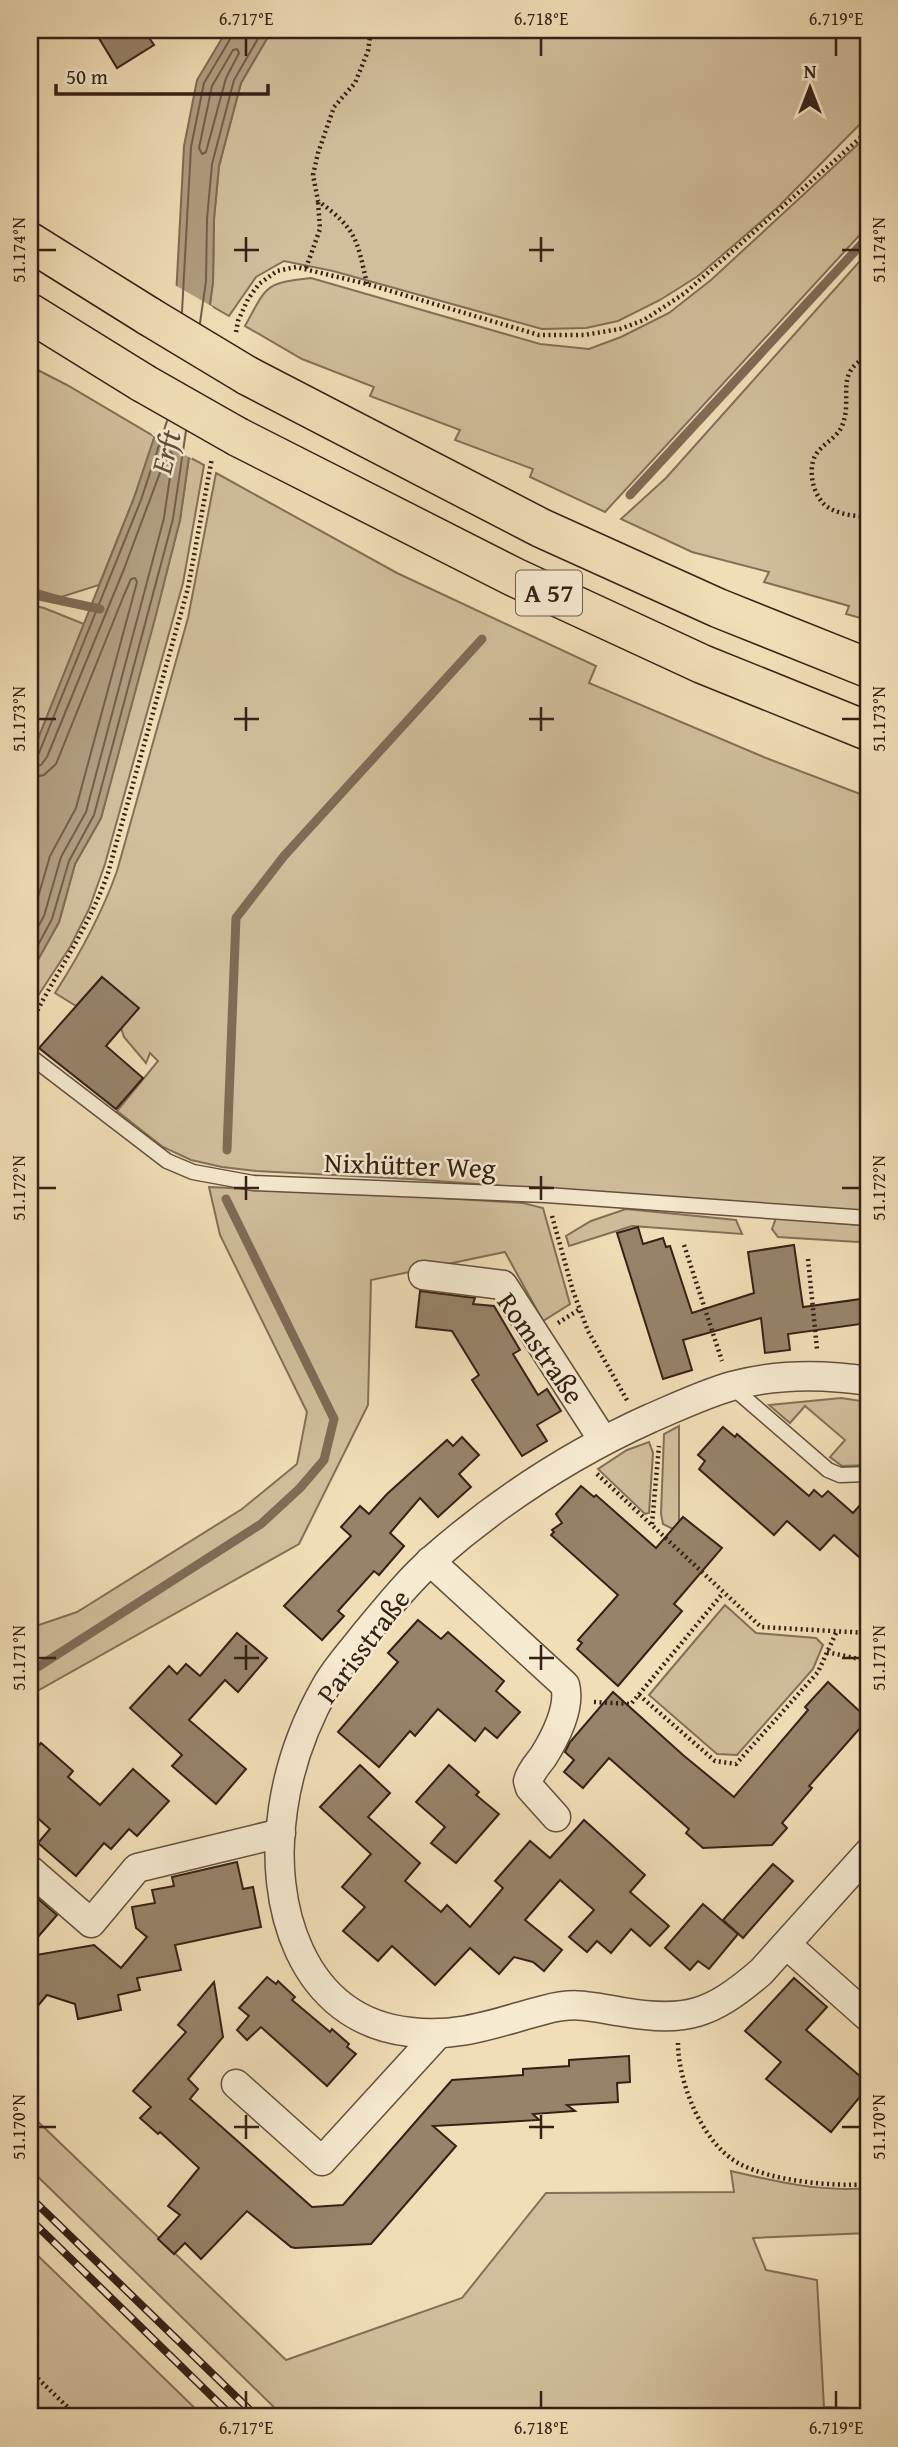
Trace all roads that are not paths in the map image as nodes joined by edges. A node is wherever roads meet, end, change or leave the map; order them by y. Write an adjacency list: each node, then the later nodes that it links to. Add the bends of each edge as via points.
1 (30, 242): 3 (highway, A 57, bridge, via 248,376 541,528 718,608)
2 (30, 313): 4 (highway, A 57, bridge, via 238,437 514,577 702,664)
3 (868, 668)
4 (868, 732)
5 (30, 1056): 6 (lane, Nixhütter Weg, via 156,1155 193,1172 253,1183 546,1195)
6 (868, 1217)
7 (423, 1275): 10 (street, Romstraße, via 503,1285)
8 (868, 1381): 9 (street, Parisstraße, via 820,1376)
9 (731, 1386): 10 (street, Parisstraße); 11 (lane, via 828,1470 840,1475)
10 (603, 1440): 12 (street, Parisstraße, via 506,1500)
11 (868, 1474)
12 (430, 1561): 13 (street, via 565,1685 569,1698 565,1710 528,1780); 14 (street, Parisstraße, via 327,1683 293,1763)
13 (556, 1817)
14 (281, 1833): 16 (street, via 137,1868 91,1923); 19 (street, Parisstraße, via 281,1891 301,1959 314,1979 337,2001 376,2025)
15 (868, 1853): 17 (street, Parisstraße)
16 (30, 1870)
17 (787, 1945): 18 (street); 19 (street, Parisstraße, via 742,1989 694,2015 651,2017 567,2004 488,2027)
18 (868, 2017)
19 (438, 2034): 20 (street, via 322,2161)
20 (236, 2084)

